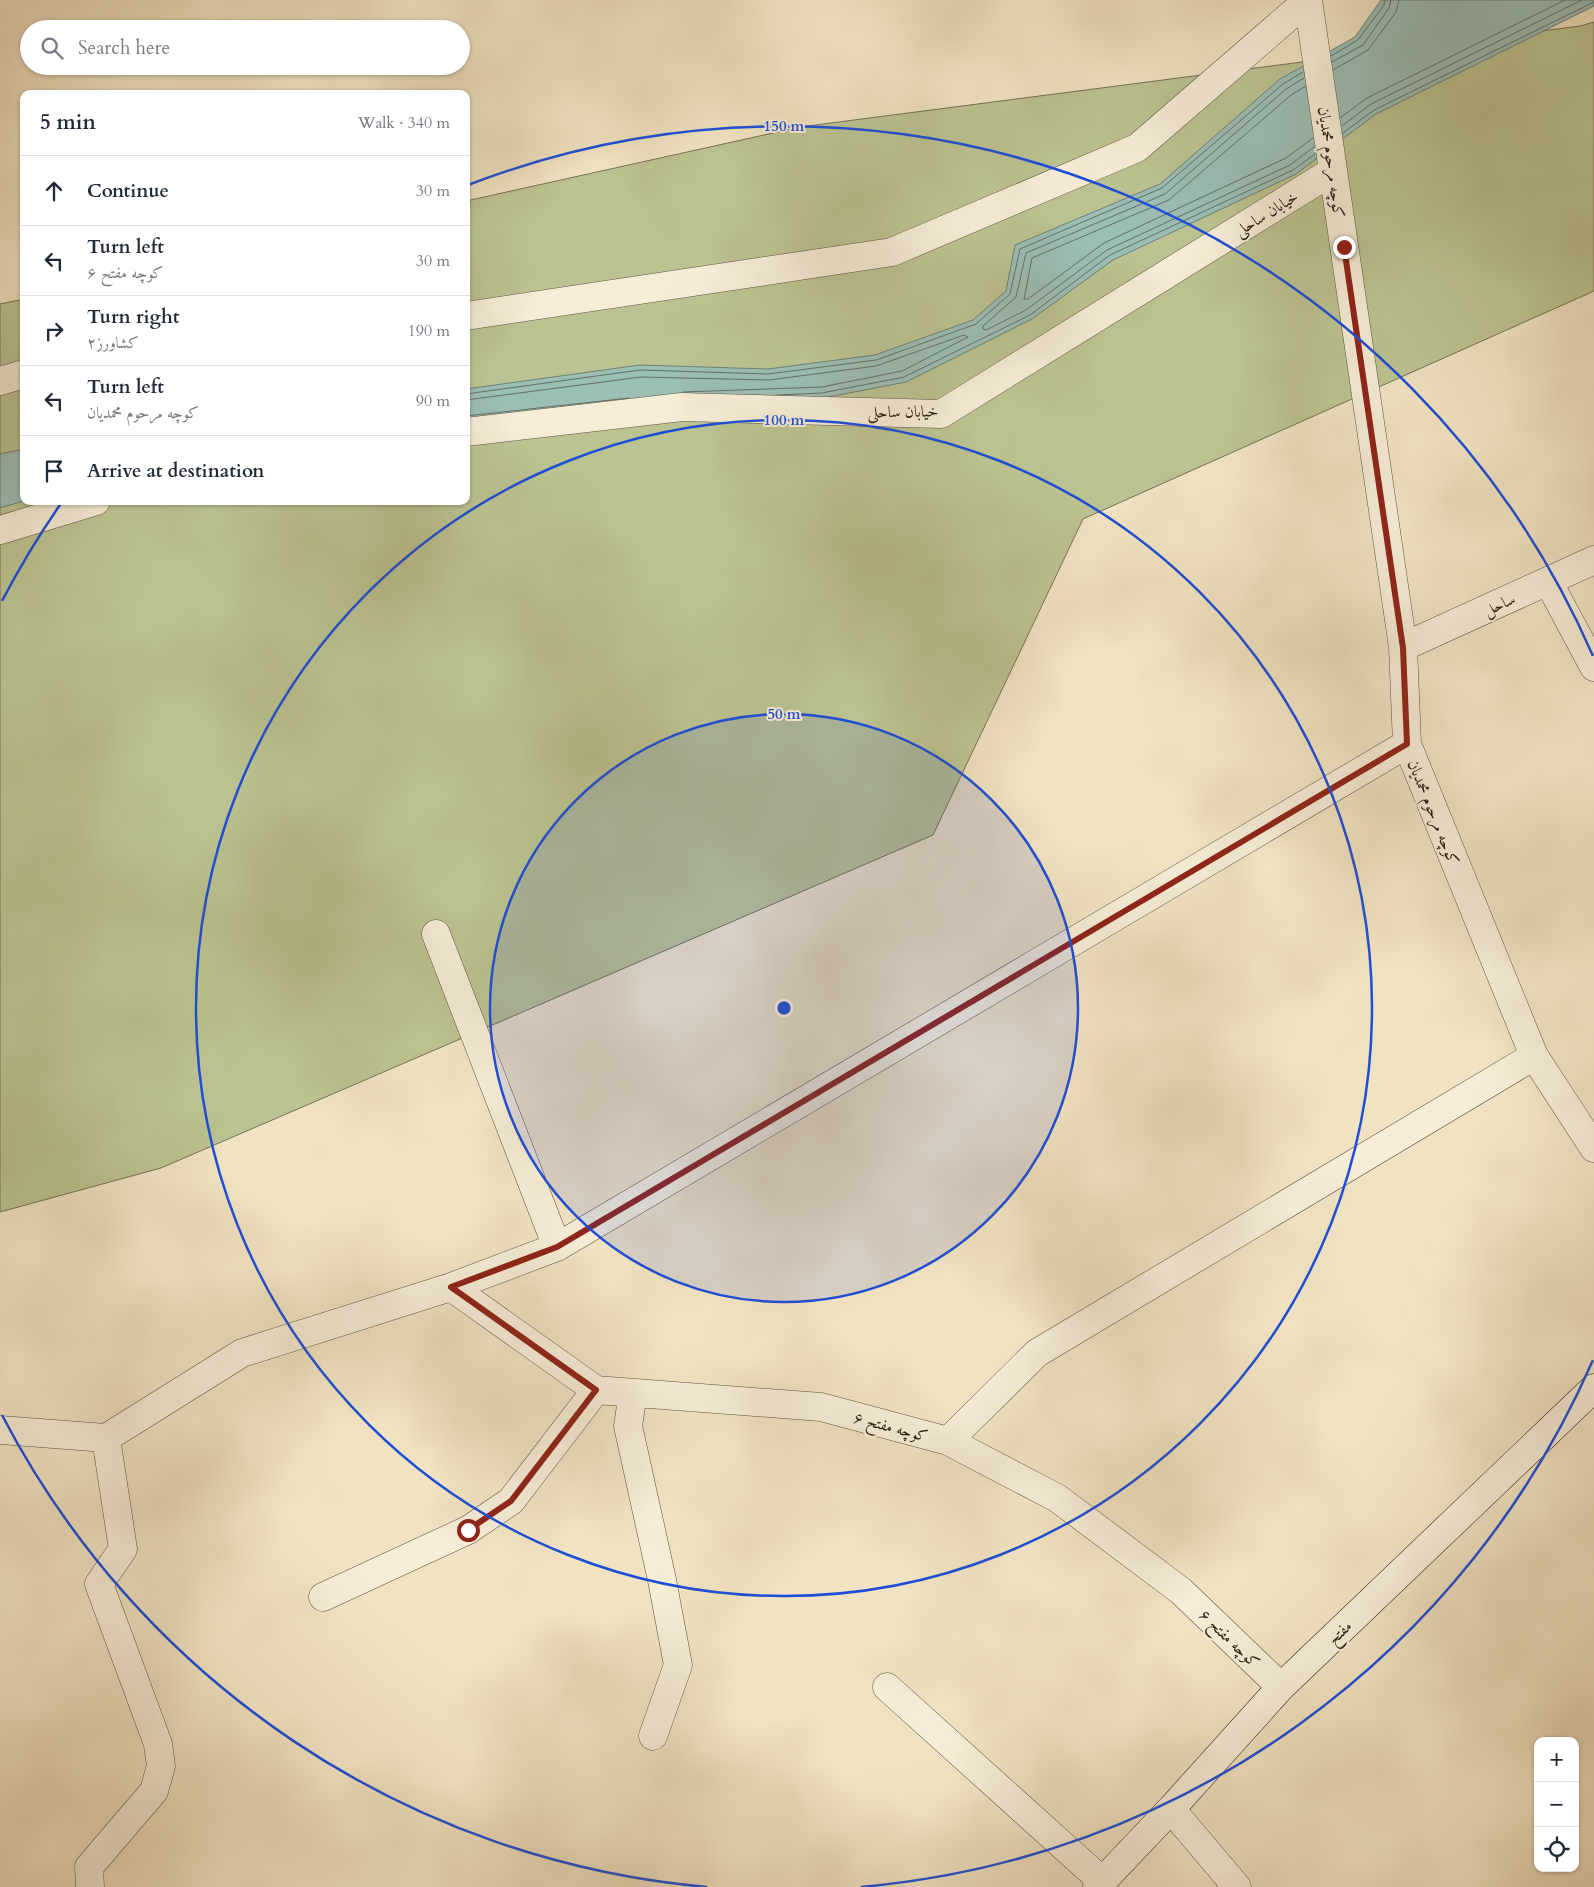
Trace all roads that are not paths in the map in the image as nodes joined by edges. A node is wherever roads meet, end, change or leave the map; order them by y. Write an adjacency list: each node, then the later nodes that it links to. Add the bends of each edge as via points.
1 (1308, 0): 2 (street, کوچه مرحوم محمدیان); 3 (street, via 1137,148 892,252)
2 (1333, 171): 6 (street, خیابان ساحلی, via 941,414 682,407); 11 (street, کوچه مرحوم محمدیان)
3 (470, 315)
4 (20, 375): 5 (street)
5 (0, 381)
6 (470, 432)
7 (83, 505): 8 (street)
8 (0, 530)
9 (1594, 560): 10 (street, ساحل)
10 (1548, 581): 11 (street, ساحل); 12 (street)
11 (1403, 648): 13 (street, کوچه مرحوم محمدیان)
12 (1594, 667)
13 (1407, 744): 15 (street, کوچه مرحوم محمدیان); 17 (street)
14 (436, 934): 17 (street)
15 (1534, 1056): 16 (street, کوچه مرحوم محمدیان); 24 (street, via 1037,1353)
16 (1594, 1148)
17 (557, 1247): 18 (street)
18 (451, 1287): 20 (street); 23 (street, via 242,1353)
19 (1594, 1388): 27 (street, مفتح)
20 (596, 1390): 21 (street, کوچه مفتح ۶); 25 (street, via 511,1501 468,1530)
21 (633, 1393): 24 (street, کوچه مفتح ۶, via 821,1408); 28 (street, via 628,1426 678,1665)
22 (0, 1430): 23 (street)
23 (106, 1438): 31 (street, via 123,1549 99,1584 158,1744 162,1766 154,1790 89,1867)
24 (948, 1441): 27 (street, کوچه مفتح ۶, via 1057,1498 1181,1591)
25 (323, 1597)
26 (887, 1687): 30 (street)
27 (1281, 1687): 29 (street, مفتح)
28 (654, 1736)
29 (1171, 1809): 30 (street, مفتح); 32 (street)
30 (1100, 1884)
31 (90, 1887)
32 (1237, 1887)

